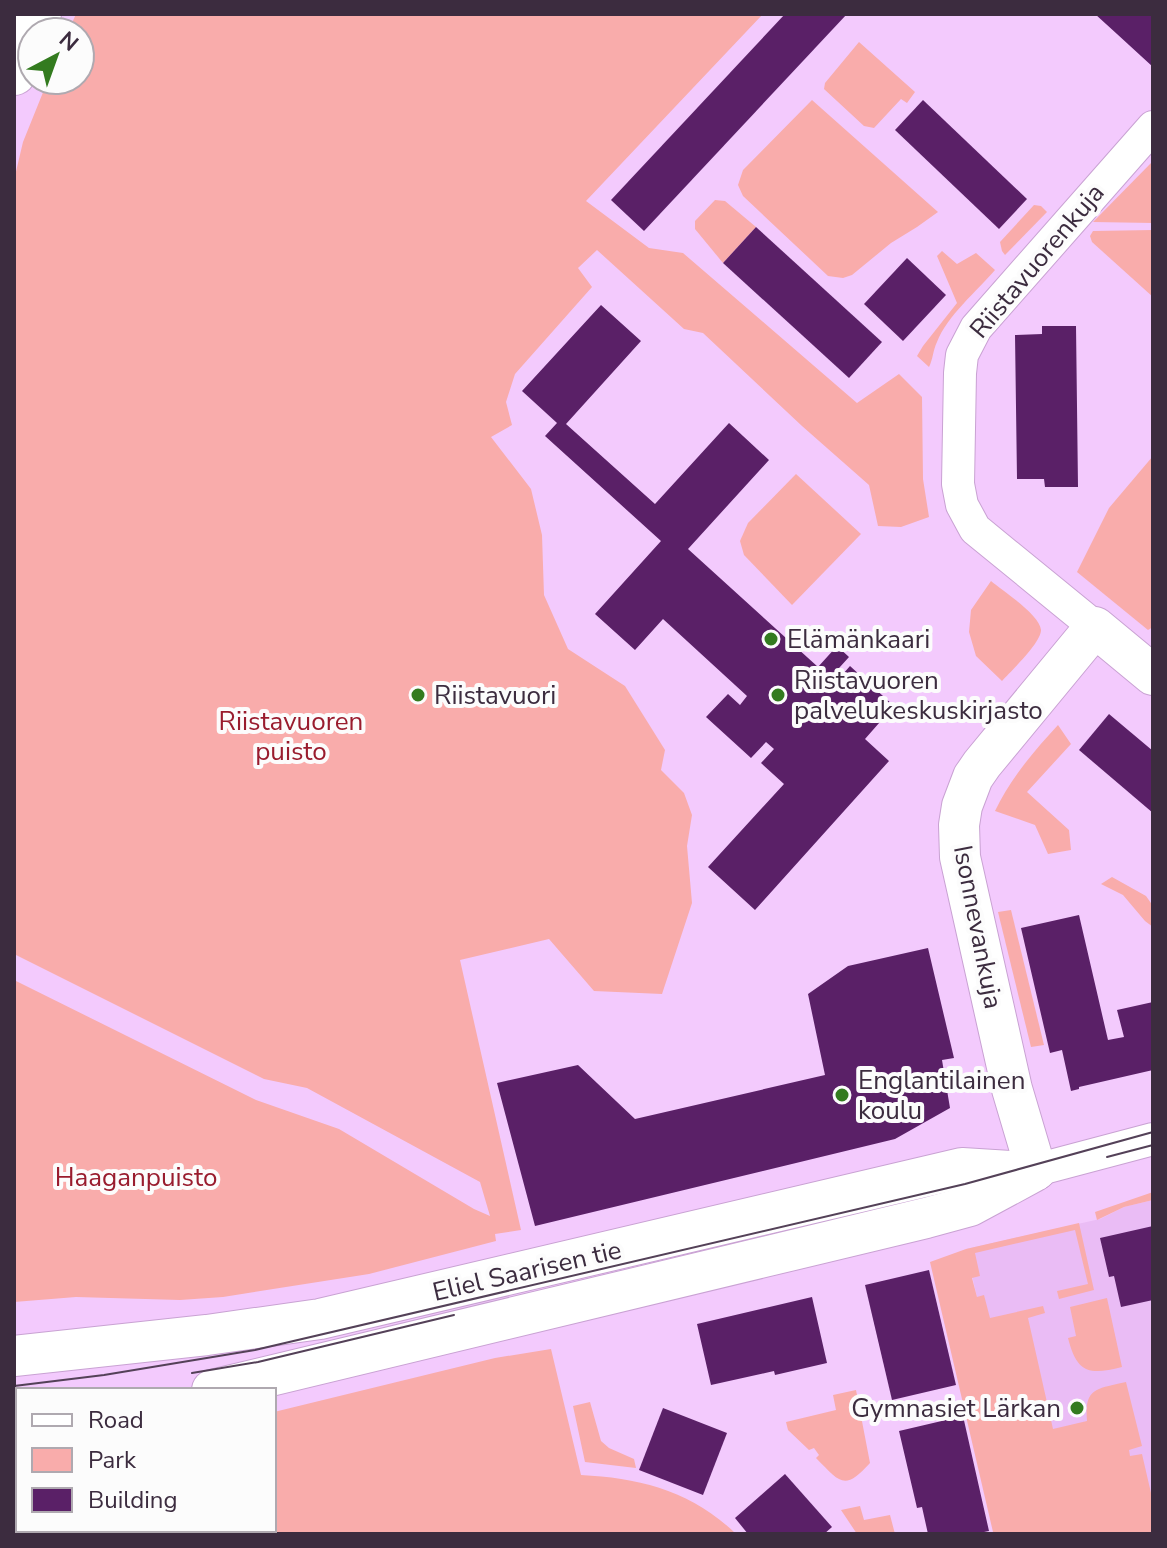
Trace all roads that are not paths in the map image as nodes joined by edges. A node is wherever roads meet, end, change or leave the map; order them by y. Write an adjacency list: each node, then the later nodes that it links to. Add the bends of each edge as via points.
1 (39, 14): 2 (main road)
2 (14, 73)
3 (1153, 127): 4 (street, Riistavuorenkuja, via 976,328 962,355 962,505 975,529)
4 (1095, 627): 5 (street); 7 (street, Isonnevankuja, via 982,764 967,791 959,825 960,857 1012,1089)
5 (1153, 675)
6 (1153, 1139): 7 (street, Eliel Saarisen tie)
7 (1036, 1170): 8 (street, Eliel Saarisen tie, via 962,1168 320,1319); 9 (street, Eliel Saarisen tie, via 970,1206 926,1218)
8 (14, 1356)
9 (220, 1388)

